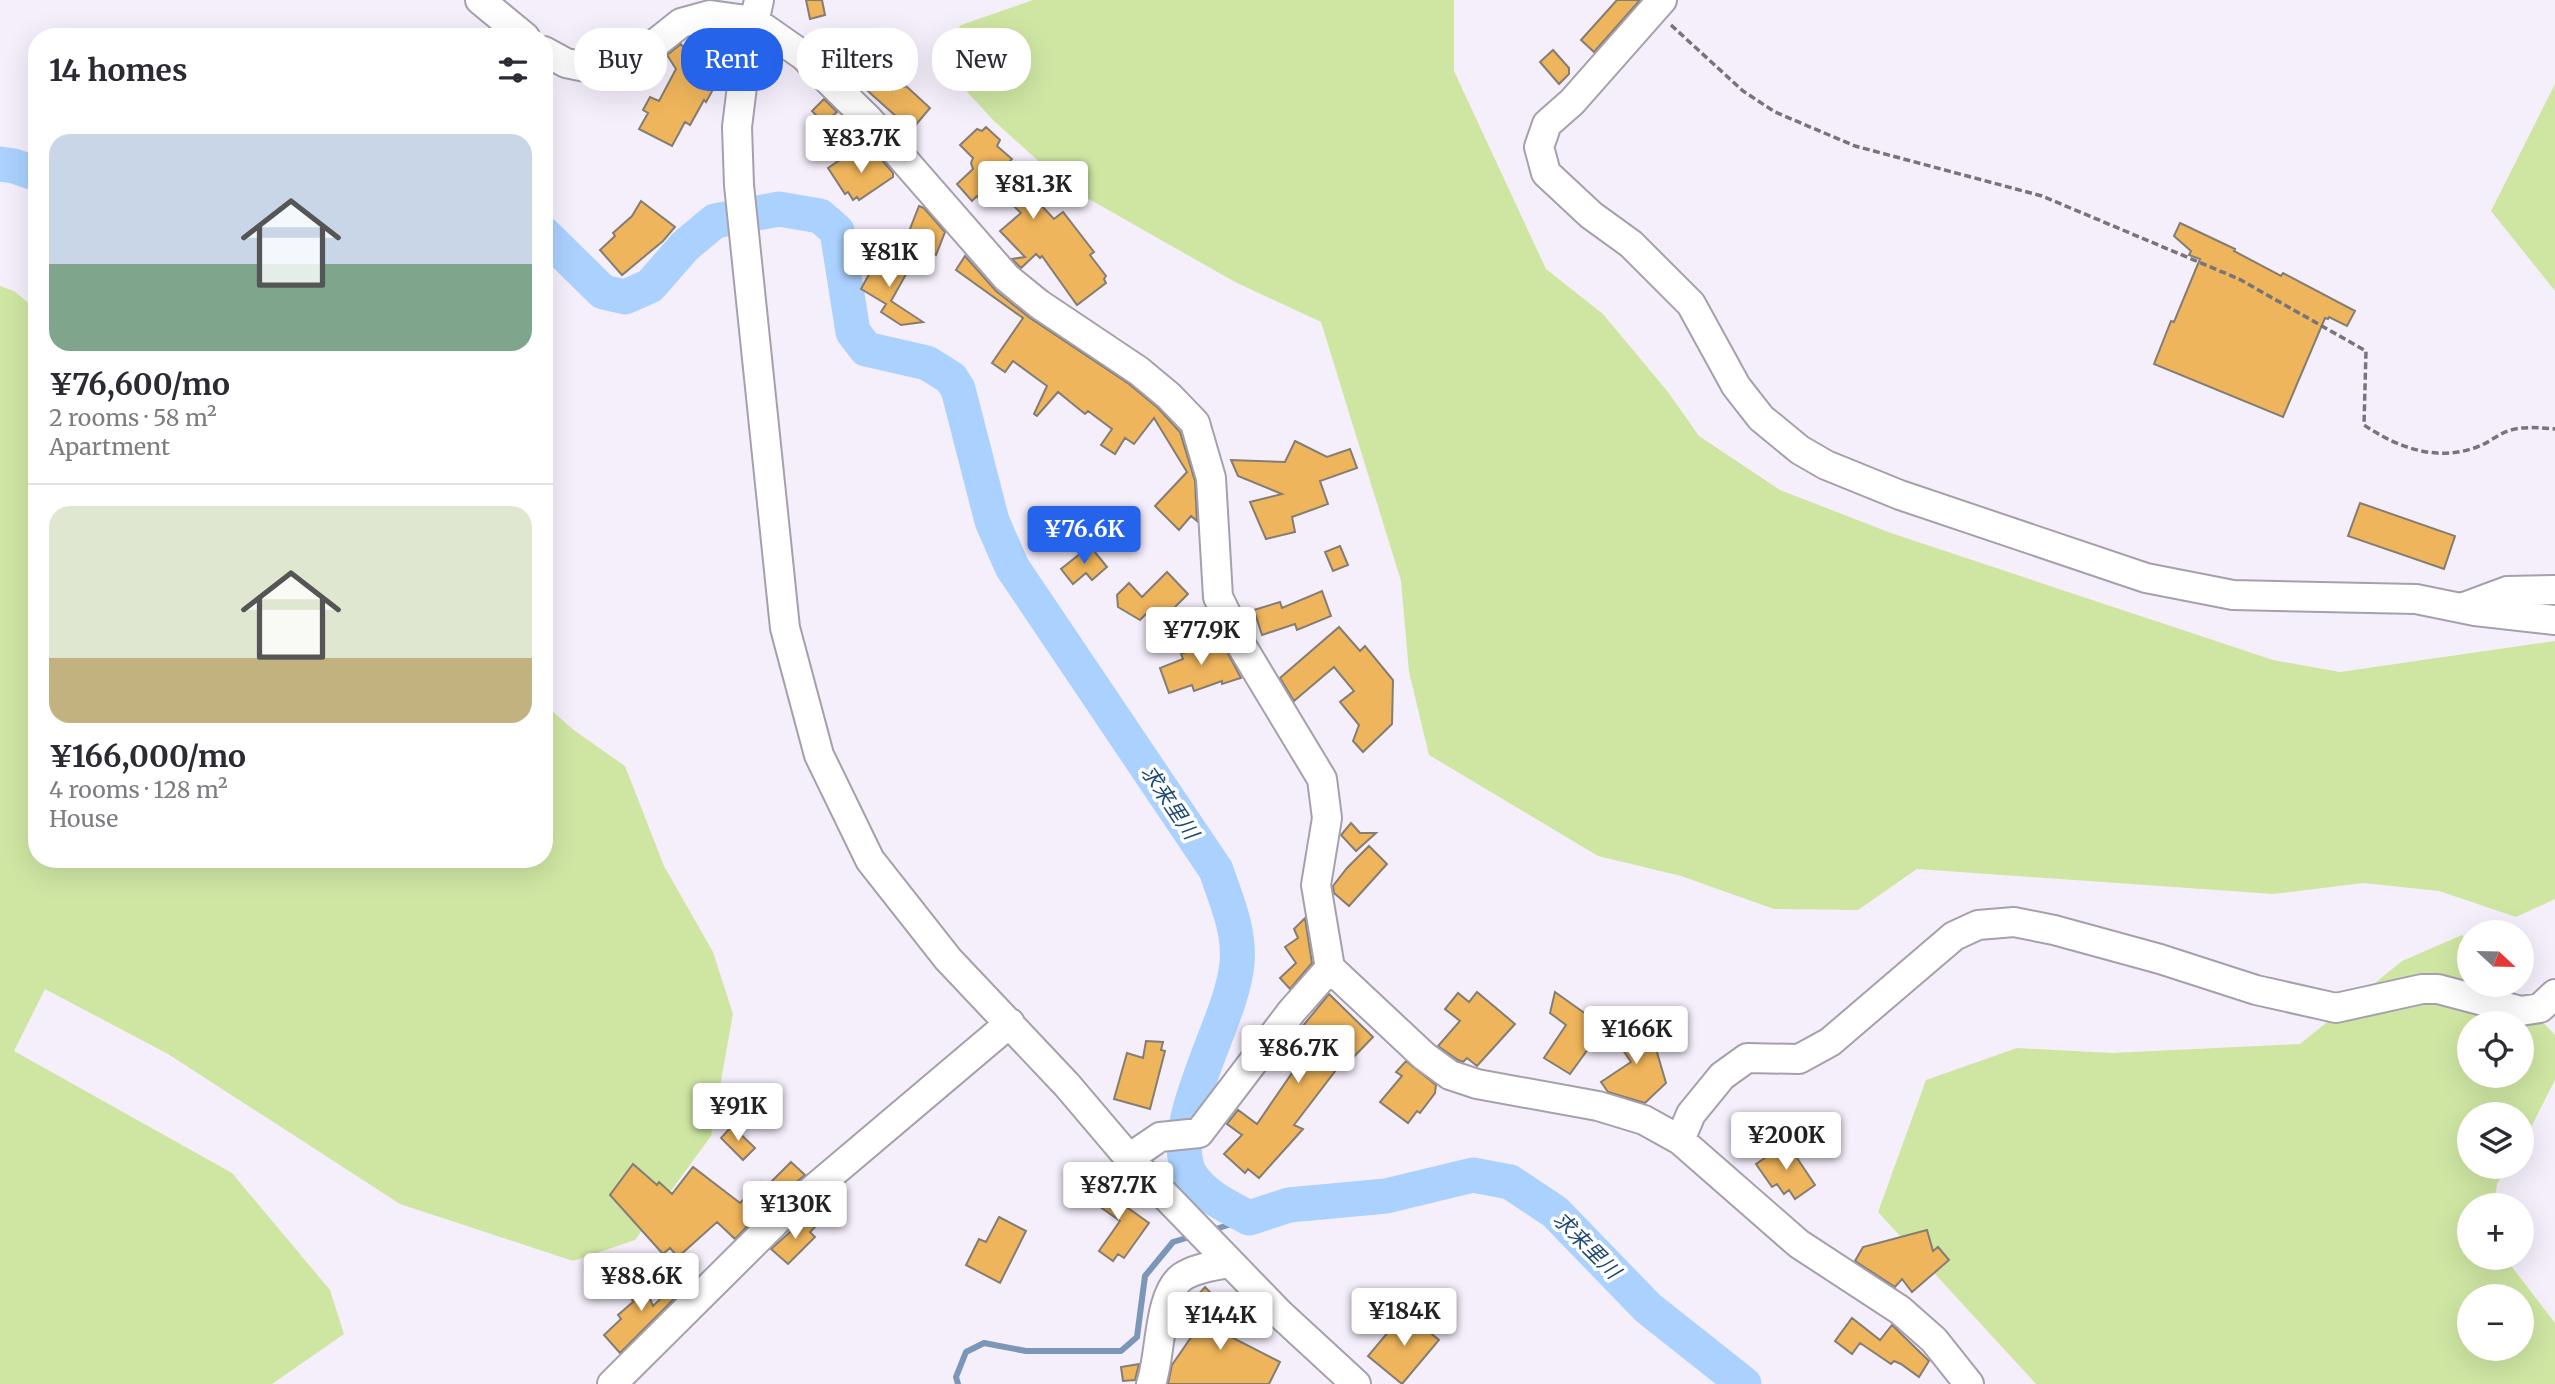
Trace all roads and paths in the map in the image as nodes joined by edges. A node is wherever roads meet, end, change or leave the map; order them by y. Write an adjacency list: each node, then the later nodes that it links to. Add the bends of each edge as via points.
1 (480, 0): 4 (street)
2 (1658, 5): 6 (path, via 1743,92 1775,112 1855,146 2042,196 2239,279 2356,345 2366,351 2364,425 2384,439 2438,454 2482,446 2508,430); 8 (street, via 1547,124 1539,147 1546,173 1591,215 1632,244 1691,304 1736,386 1761,418 1800,450 1900,495 2146,578 2233,595 2416,599)
3 (756, 11): 5 (street, via 681,23 620,63 590,68); 10 (street, via 869,120 1007,278 1139,372 1195,423 1211,478 1218,597 1243,648 1322,779 1327,818 1315,885); 12 (street, via 737,127 739,185 785,628 819,755 870,860 948,959)
4 (515, 28)
5 (553, 56)
6 (2555, 429)
7 (2555, 590): 8 (street, via 2507,591)
8 (2462, 608): 9 (street)
9 (2555, 620)
10 (1330, 968): 13 (street, via 1450,1075 1598,1106 1644,1120); 14 (street, via 1199,1133 1160,1137)
11 (2555, 994): 13 (street, via 2540,1009 2521,1011 2438,989 2336,1008 2256,990 2054,930 2014,922 1978,925 1954,936 1830,1042 1799,1059 1747,1058 1722,1076 1691,1114)
12 (1010, 1023): 14 (street); 16 (street, via 777,1220)
13 (1680, 1140): 19 (street, via 1799,1244 1900,1310 1934,1340)
14 (1129, 1158): 15 (street)
15 (1223, 1257): 17 (street, via 1181,1277 1166,1303); 18 (street)
16 (612, 1384)
17 (1151, 1384)
18 (1356, 1384)
19 (1969, 1384)

